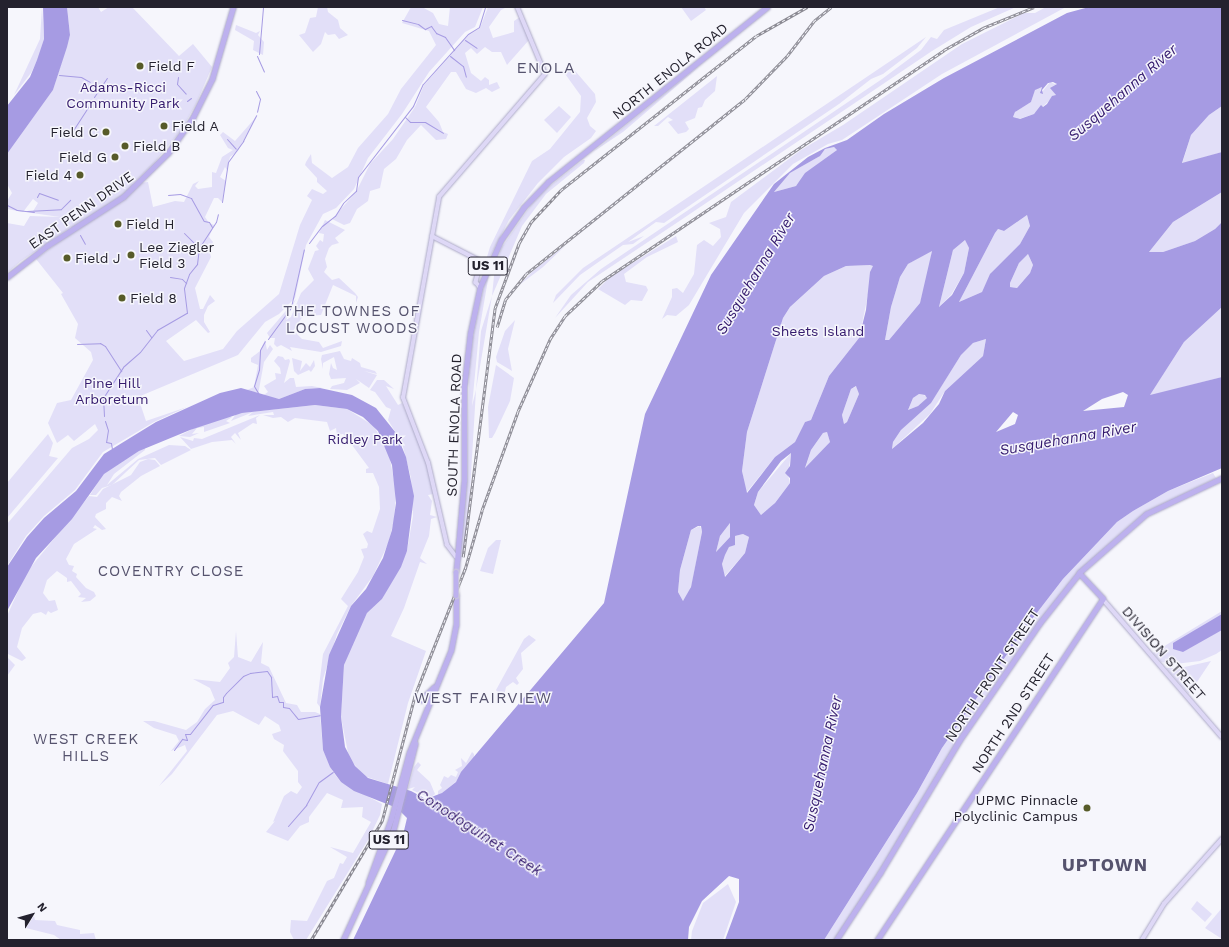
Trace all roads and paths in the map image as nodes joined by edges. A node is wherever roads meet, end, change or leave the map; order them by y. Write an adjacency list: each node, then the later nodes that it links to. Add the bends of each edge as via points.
1 (234, 7): 6 (main road, EAST PENN DRIVE, via 212,78 192,119 168,154 123,197 47,246)
2 (517, 7): 5 (main road, via 545,74 441,194)
3 (768, 7): 4 (main road, NORTH ENOLA ROAD / US 11)
4 (586, 152): 7 (main road, SOUTH ENOLA ROAD / US 11, via 543,187 518,214 493,253)
5 (432, 236): 7 (main road, via 472,255 479,264 476,282); 9 (main road, via 403,398 428,462)
6 (7, 277)
7 (480, 287): 10 (main road, SOUTH ENOLA ROAD / US 11, via 471,323 465,372 465,474)
8 (1222, 478): 12 (main road, NORTH FRONT STREET, via 1146,514)
9 (449, 548): 10 (main road); 11 (main road)
10 (456, 550): 11 (main road, SOUTH ENOLA ROAD / US 11)
11 (456, 558): 16 (main road, SOUTH ENOLA ROAD / US 11, bridge, via 454,637)
12 (1089, 564): 13 (main road, NORTH FRONT STREET); 14 (main road, via 1084,573)
13 (1079, 573): 14 (main road, DIVISION STREET); 23 (main road, NORTH FRONT STREET, via 1039,624 959,741 880,873)
14 (1090, 584): 15 (main road, DIVISION STREET)
15 (1103, 598): 19 (main road, DIVISION STREET); 24 (main road, NORTH 2ND STREET)
16 (437, 684): 17 (main road); 18 (main road, SOUTH ENOLA ROAD / US 11)
17 (421, 700)
18 (417, 733): 21 (main road, SOUTH ENOLA ROAD / US 11, via 399,786 394,810); 21 (main road, SOUTH ENOLA ROAD / US 11, via 391,837)
19 (1222, 737)
20 (1222, 839): 25 (main road, via 1164,904)
21 (368, 883): 22 (main road, US 11)
22 (343, 940)
23 (836, 940)
24 (877, 940)
25 (1142, 940)

